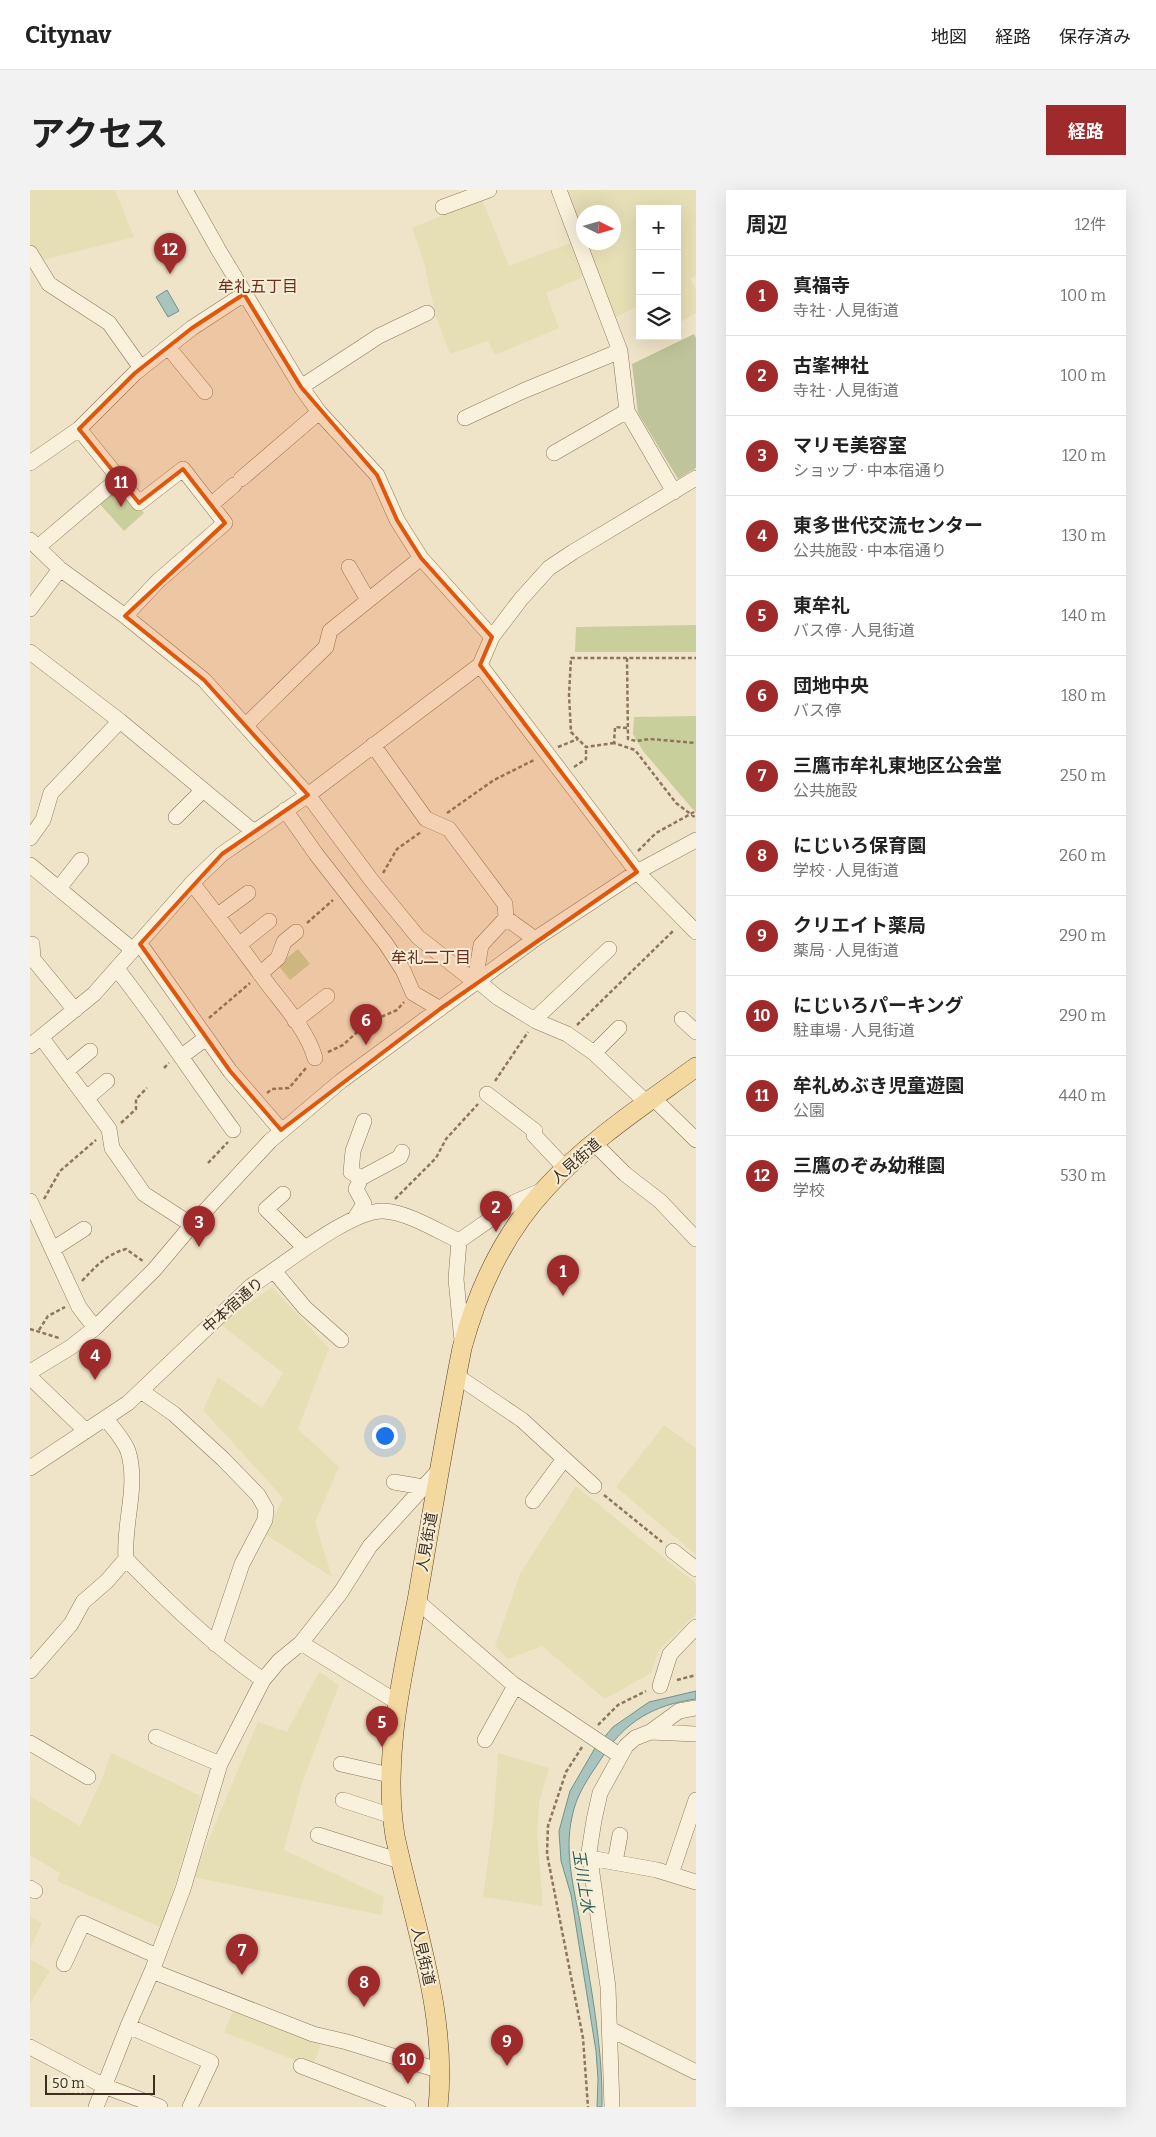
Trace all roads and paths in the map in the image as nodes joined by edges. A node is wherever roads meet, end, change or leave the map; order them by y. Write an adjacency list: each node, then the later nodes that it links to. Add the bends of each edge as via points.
1 (489, 190): 4 (street)
2 (559, 190): 9 (street)
3 (187, 191): 6 (street)
4 (443, 208)
5 (30, 253): 10 (street, via 49,284 109,322)
6 (244, 294): 8 (street); 11 (street)
7 (427, 313): 11 (street, via 379,336)
8 (168, 346): 10 (street); 12 (street)
9 (620, 351): 13 (street); 15 (street)
10 (141, 368): 16 (street)
11 (301, 388): 14 (street)
12 (205, 392)
13 (627, 411): 17 (street); 21 (street)
14 (319, 412): 22 (street); 24 (street, via 377,475 397,520)
15 (465, 418)
16 (79, 429): 18 (street); 19 (street)
17 (554, 453)
18 (30, 463)
19 (118, 479): 22 (street, via 139,503 183,469); 23 (street)
20 (694, 485): 21 (street)
21 (674, 492): 30 (street, via 549,568)
22 (211, 504): 29 (street, via 225,523 159,580)
23 (34, 543): 26 (street)
24 (421, 558): 27 (street); 30 (street)
25 (349, 567): 27 (street)
26 (60, 569): 28 (street); 29 (street)
27 (368, 600): 36 (street, via 330,631 326,647)
28 (30, 610)
29 (125, 616): 36 (street, via 204,680)
30 (492, 637): 34 (street)
31 (30, 652): 35 (street)
32 (627, 658): 33 (path); 37 (path); 38 (path, via 571,658 570,732)
33 (696, 658)
34 (480, 665): 42 (street); 60 (street)
35 (120, 721): 47 (street); 55 (street, via 51,793 43,820)
36 (246, 725): 48 (street)
37 (627, 728): 39 (path, via 628,739); 40 (path, via 616,728)
38 (578, 739): 43 (path); 44 (path)
39 (636, 741): 41 (path); 45 (path)
40 (614, 743): 43 (path); 45 (path)
41 (696, 743)
42 (373, 745): 48 (street); 67 (street, via 426,819 449,829 506,904)
43 (586, 747): 46 (path, via 586,759)
44 (552, 749)
45 (635, 750): 51 (path, via 676,802)
46 (570, 769)
47 (203, 790): 52 (street); 54 (street)
48 (308, 795): 49 (street); 61 (street)
49 (285, 810): 54 (street); 65 (street)
50 (696, 811): 51 (path)
51 (692, 814): 53 (path); 57 (path, via 656,833)
52 (176, 817)
53 (696, 818)
54 (254, 832): 62 (street, via 222,854)
55 (30, 838)
56 (696, 840): 60 (street)
57 (634, 853)
58 (81, 860): 63 (street)
59 (30, 865): 63 (street)
60 (637, 872): 69 (street); 72 (street)
61 (372, 881): 65 (street); 79 (street, via 418,937)
62 (192, 883): 66 (street); 75 (street)
63 (59, 888): 75 (street)
64 (248, 893): 66 (street)
65 (346, 893): 70 (path); 80 (street, via 403,970)
66 (218, 915): 74 (street)
67 (506, 918): 72 (street); 79 (street, via 481,945)
68 (269, 921): 74 (street)
69 (684, 921): 71 (street); 89 (path)
70 (296, 932): 78 (street, via 284,942 278,958)
71 (696, 932)
72 (535, 939): 79 (street)
73 (32, 944): 83 (street, via 33,959)
74 (240, 944): 78 (street)
75 (136, 947): 77 (street); 90 (street)
76 (609, 949): 85 (street)
77 (117, 970): 83 (street); 94 (street)
78 (260, 974): 86 (street)
79 (477, 977): 82 (street); 85 (street, via 497,997)
80 (413, 993): 82 (street); 95 (path, via 397,1010 367,1023 343,1045)
81 (327, 996): 86 (street)
82 (440, 1009): 107 (street, via 341,1081)
83 (75, 1010): 91 (street)
84 (682, 1019): 88 (street)
85 (536, 1020): 89 (street); 100 (path)
86 (295, 1021): 95 (street, via 310,1043)
87 (619, 1028): 93 (street)
88 (696, 1032)
89 (567, 1034): 93 (street)
90 (206, 1038): 94 (street); 102 (street)
91 (35, 1042): 97 (street)
92 (90, 1051): 97 (street)
93 (594, 1053): 103 (street)
94 (182, 1056): 106 (street)
95 (315, 1058): 102 (path, via 289,1088 272,1089)
96 (696, 1067): 103 (main road, 人見街道)
97 (66, 1071): 101 (street)
98 (107, 1081): 101 (street)
99 (146, 1088): 105 (path, via 136,1099 136,1109)
100 (487, 1094): 112 (street, via 535,1131 534,1136); 117 (path, via 446,1139 436,1158)
101 (86, 1098): 105 (street)
102 (255, 1101): 107 (street)
103 (650, 1101): 108 (street); 109 (main road, 人見街道)
104 (364, 1121): 113 (street, via 353,1151 351,1172)
105 (114, 1128): 116 (path, via 60,1171 46,1197); 119 (street, via 112,1148 141,1180 144,1194)
106 (233, 1130): 111 (path, via 239,1130)
107 (281, 1130): 119 (street)
108 (696, 1140)
109 (594, 1144): 112 (main road, 人見街道); 121 (street, via 660,1201)
110 (402, 1152): 113 (street, via 400,1157)
111 (208, 1163)
112 (565, 1168): 114 (main road, 人見街道)
113 (361, 1178): 118 (street, via 356,1189 364,1204)
114 (544, 1190): 122 (street, via 515,1202); 133 (main road, 人見街道, via 506,1240 489,1272 470,1318)
115 (282, 1194): 123 (street, via 266,1209)
116 (32, 1205): 124 (street)
117 (383, 1210): 118 (street, 中本宿通り); 122 (street, via 405,1216)
118 (355, 1218): 123 (street, 中本宿通り)
119 (192, 1226): 125 (street)
120 (84, 1229): 124 (street)
121 (696, 1239)
122 (459, 1241): 133 (street, via 456,1280)
123 (305, 1248): 126 (street, 中本宿通り)
124 (53, 1249): 127 (street)
125 (154, 1270): 127 (path, via 126,1249 112,1253 98,1263); 128 (street)
126 (274, 1271): 131 (street, via 306,1308); 137 (street, 中本宿通り, via 251,1286)
127 (74, 1295): 128 (street); 130 (path, via 48,1316)
128 (95, 1328): 132 (street)
129 (30, 1329): 130 (path)
130 (39, 1330): 132 (path, via 57,1336)
131 (341, 1340)
132 (71, 1347): 134 (street)
133 (462, 1348): 135 (main road, 人見街道)
134 (30, 1372): 136 (street)
135 (457, 1376): 140 (street, via 522,1420); 142 (main road, 人見街道)
136 (36, 1391): 139 (street)
137 (141, 1392): 138 (street, 中本宿通り); 153 (street, via 174,1414 223,1459 258,1495 266,1509 265,1520 242,1564)
138 (106, 1419): 139 (street, 中本宿通り); 148 (street, via 127,1449 133,1477)
139 (86, 1431): 141 (street, 中本宿通り)
140 (564, 1459): 144 (street); 146 (street)
141 (30, 1468)
142 (440, 1469): 145 (street); 150 (main road, 人見街道)
143 (394, 1482): 145 (street)
144 (594, 1486): 147 (path)
145 (423, 1487): 152 (street, via 370,1546 341,1592)
146 (533, 1501)
147 (673, 1550): 149 (street)
148 (126, 1559): 153 (street); 154 (street, via 83,1602 71,1624)
149 (696, 1570)
150 (416, 1601): 156 (street); 158 (main road, 人見街道)
151 (696, 1627): 157 (street, via 670,1654)
152 (301, 1643): 155 (street); 158 (street)
153 (215, 1644): 155 (street)
154 (30, 1671)
155 (263, 1680): 166 (street)
156 (515, 1686): 163 (street); 165 (street)
157 (660, 1686)
158 (397, 1702): 168 (main road, 人見街道)
159 (696, 1708): 160 (street, via 679,1711)
160 (650, 1732): 161 (street); 165 (street)
161 (696, 1734)
162 (156, 1737): 166 (street)
163 (485, 1740)
164 (30, 1743): 169 (street)
165 (615, 1752): 175 (street, via 600,1793)
166 (220, 1764): 180 (street, via 183,1889)
167 (341, 1764): 168 (street)
168 (390, 1775): 172 (main road, 人見街道)
169 (88, 1777)
170 (343, 1800): 172 (street)
171 (696, 1800): 178 (street)
172 (392, 1816): 176 (main road, 人見街道)
173 (318, 1835): 176 (street)
174 (620, 1835): 177 (street)
175 (590, 1858): 177 (street); 184 (street, via 608,1987)
176 (400, 1861): 187 (main road, 人見街道, via 438,2029)
177 (615, 1862): 178 (street)
178 (671, 1874): 179 (street)
179 (696, 1882)
180 (157, 1956): 181 (street, via 83,1923); 182 (street)
181 (64, 1964)
182 (152, 1971): 183 (street); 187 (street, via 313,2034)
183 (128, 2026): 189 (street); 192 (street, via 211,2062)
184 (610, 2029): 188 (street); 195 (street)
185 (30, 2047): 189 (street)
186 (301, 2066): 193 (street)
187 (441, 2071): 194 (main road, 人見街道)
188 (696, 2072)
189 (104, 2086): 190 (street); 191 (street)
190 (96, 2107)
191 (160, 2107)
192 (190, 2107)
193 (408, 2107)
194 (438, 2107)
195 (612, 2107)

